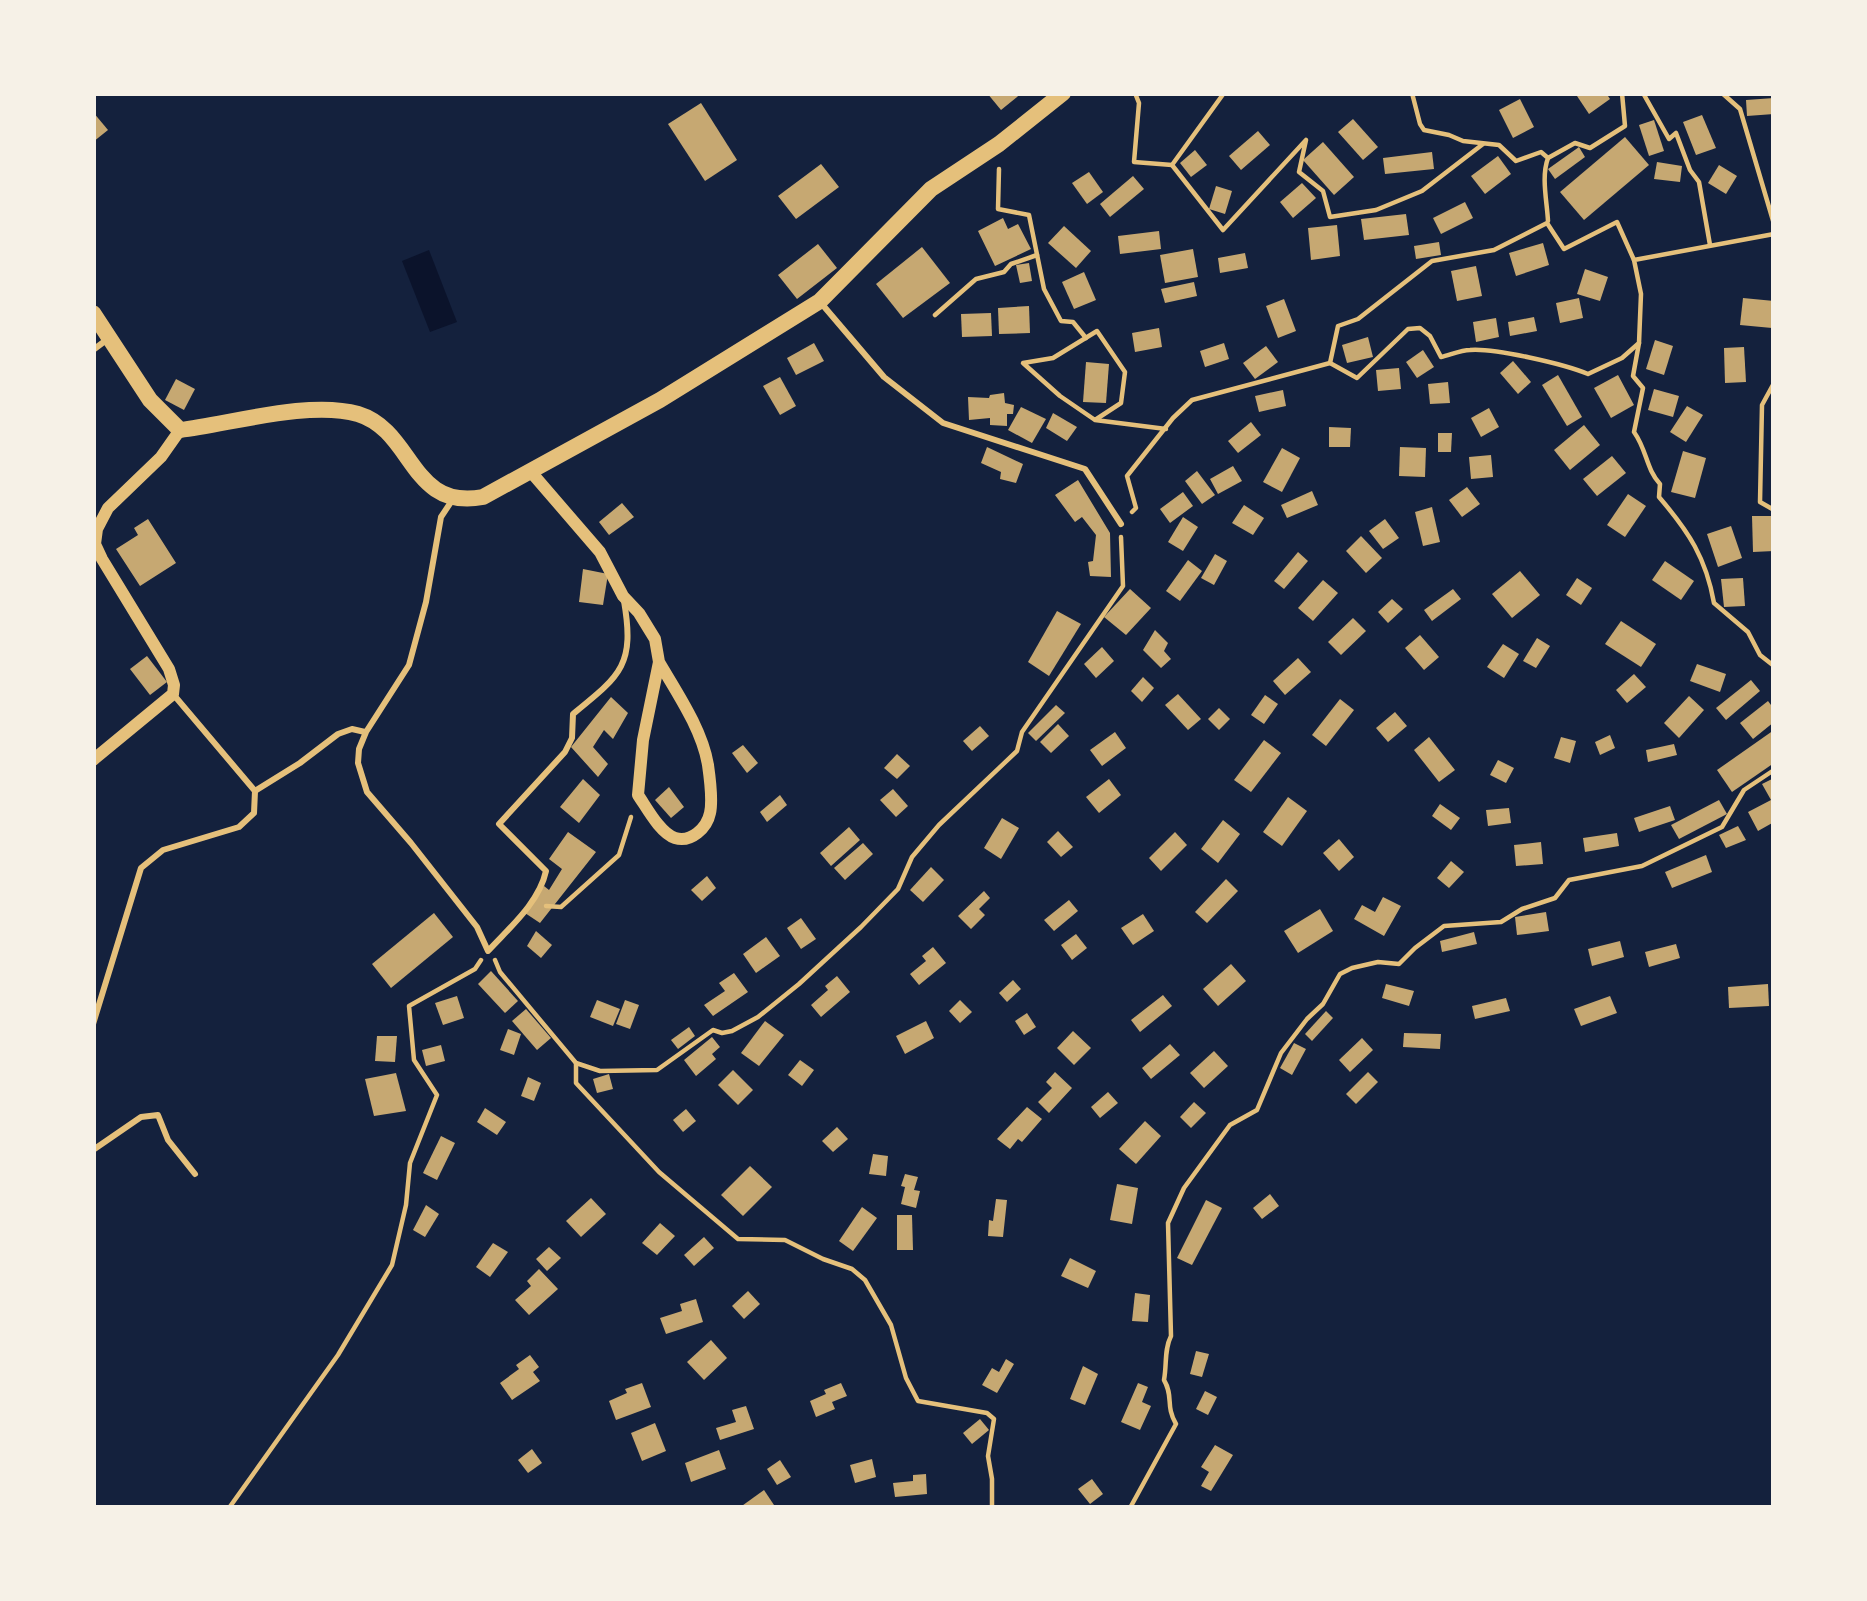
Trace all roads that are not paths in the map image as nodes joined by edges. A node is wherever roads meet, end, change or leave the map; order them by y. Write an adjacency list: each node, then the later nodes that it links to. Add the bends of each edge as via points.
1 (1064, 93): 2 (street, via 931,189)
2 (820, 301): 7 (street); 9 (lane, via 884,376 944,423 1085,469)
3 (93, 313): 4 (street)
4 (109, 338): 5 (lane); 6 (street)
5 (93, 350)
6 (180, 430): 8 (street, via 351,412 378,424 436,491); 10 (street, via 108,508)
7 (531, 472): 8 (street, via 483,497); 11 (street, via 600,552)
8 (453, 499): 14 (lane, via 440,517 409,665)
9 (1121, 524)
10 (95, 550): 13 (street, via 169,669)
11 (623, 596): 12 (street, via 655,639); 14 (lane, via 624,663 573,713 566,752 499,824 546,872 529,905 488,950 367,792 358,763)
12 (659, 662): 12 (street, via 638,795 681,839 710,813 708,762)
13 (173, 694): 15 (street); 16 (lane)
14 (366, 732): 16 (lane, via 338,734)
15 (93, 760)
16 (255, 790): 17 (lane, via 254,813 239,826 163,850 141,868)
17 (93, 1024)
18 (93, 1150): 19 (lane, via 141,1117 158,1115)
19 (195, 1174)

